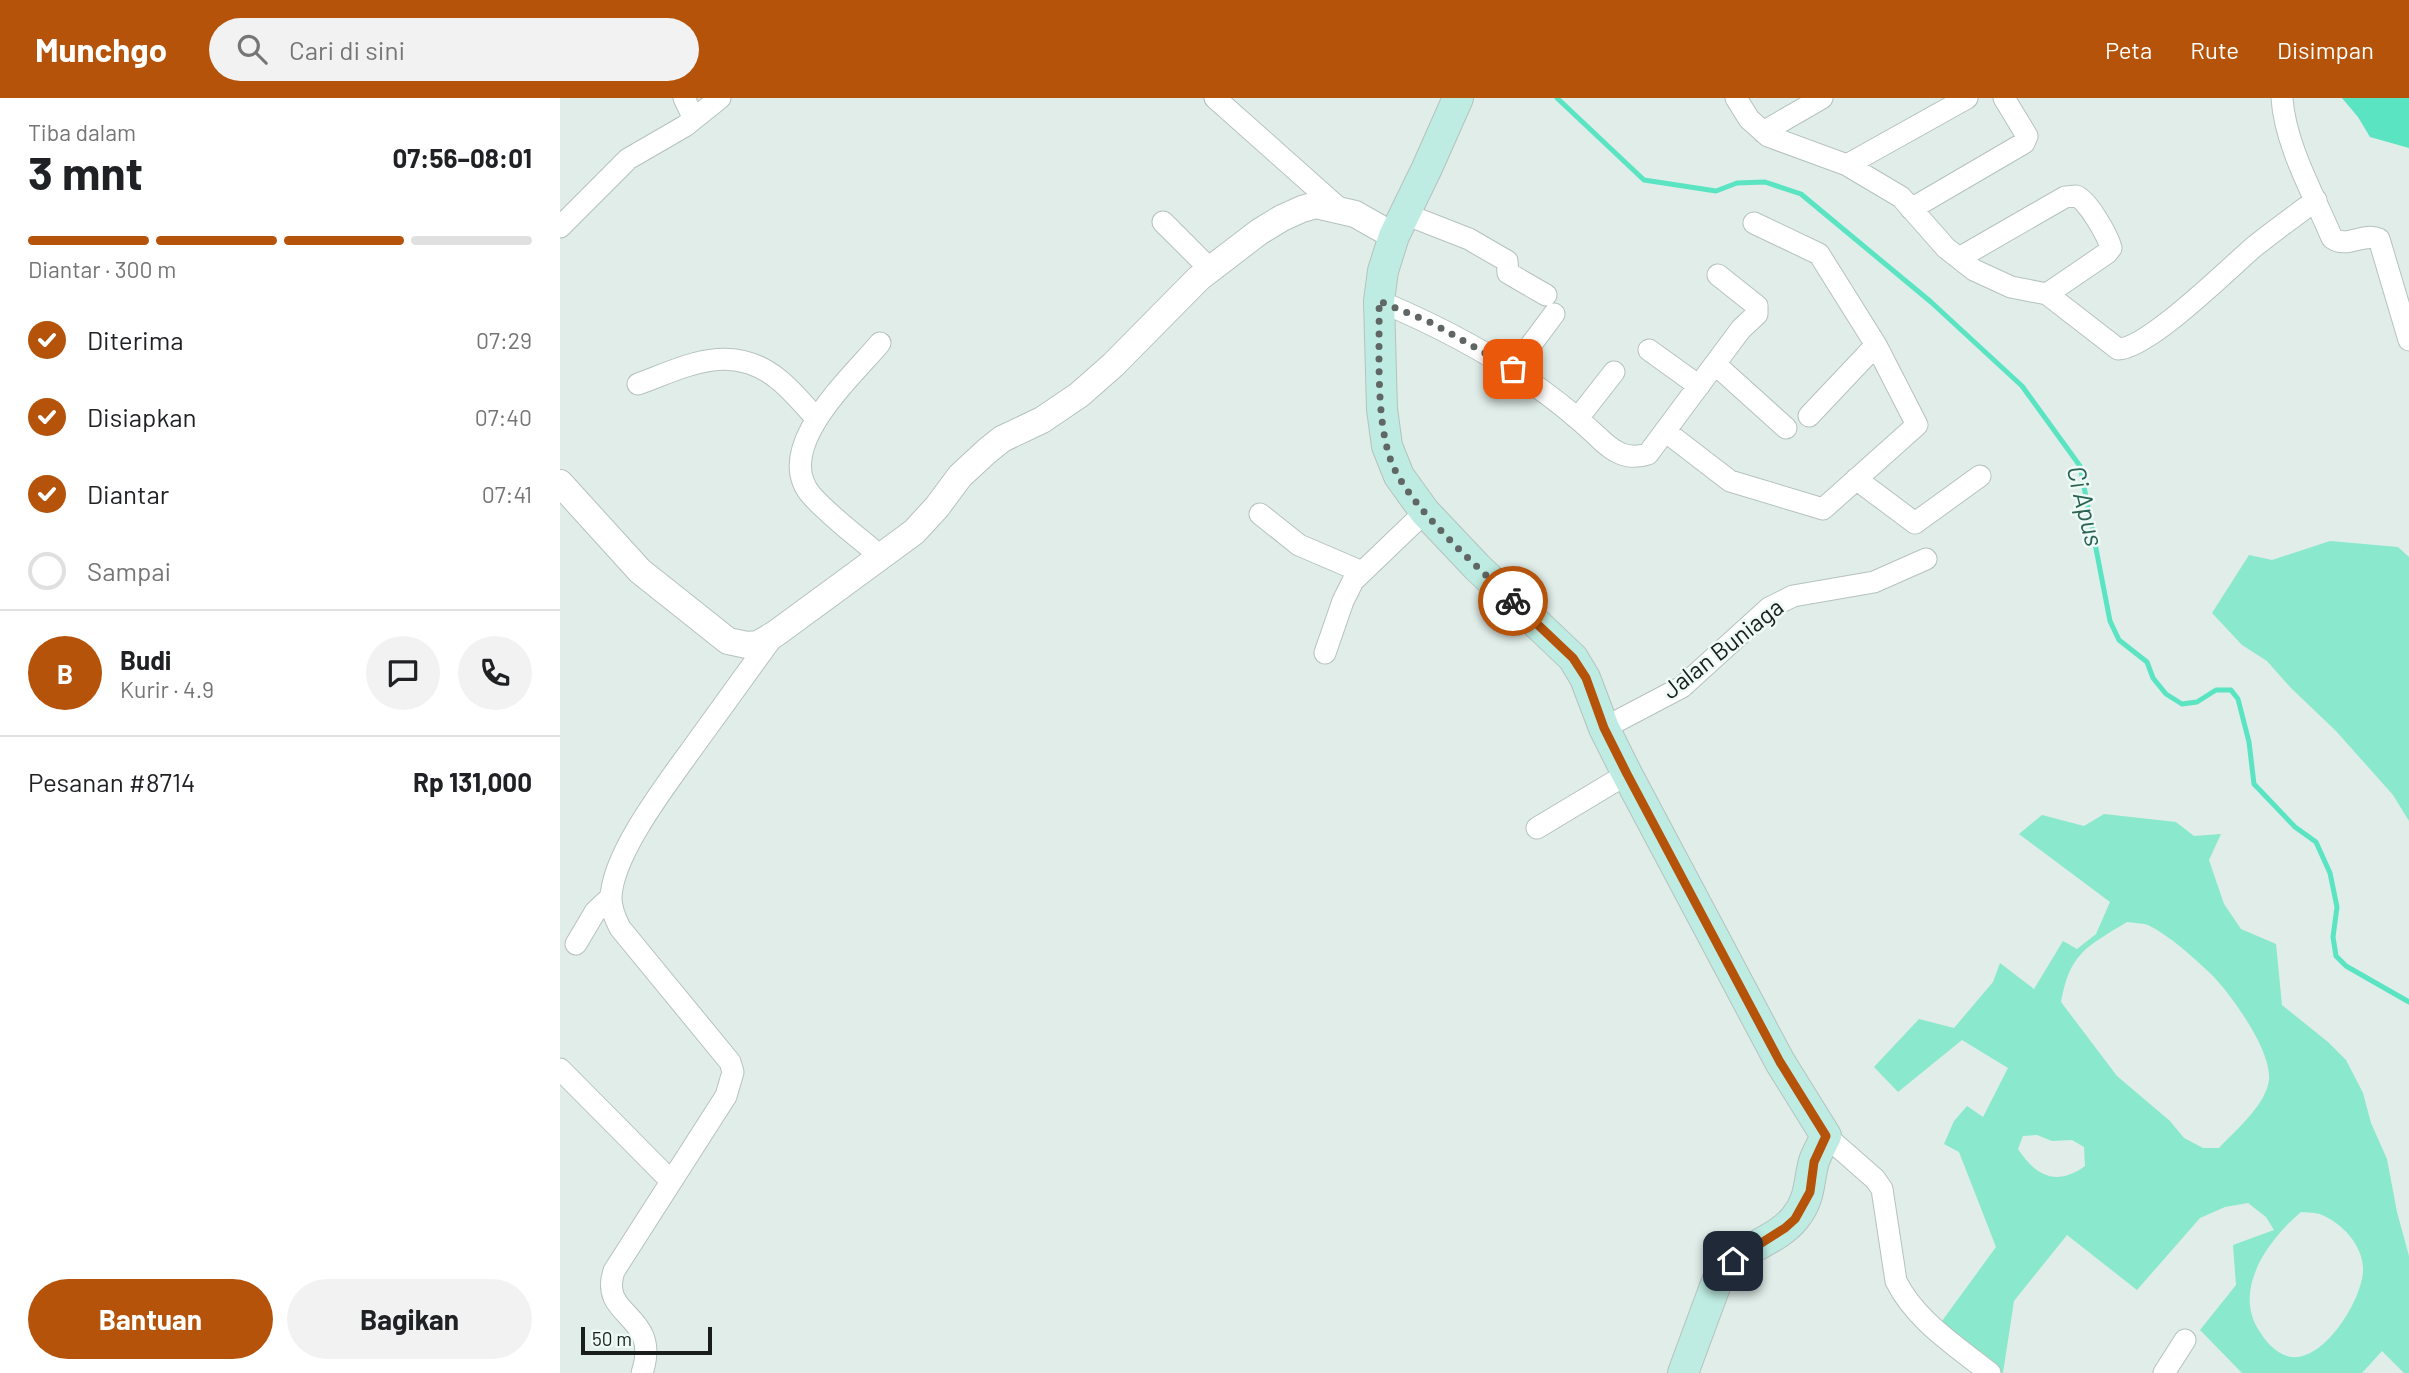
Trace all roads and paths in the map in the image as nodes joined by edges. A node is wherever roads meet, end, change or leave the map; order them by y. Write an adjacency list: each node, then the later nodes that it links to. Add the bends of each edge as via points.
1 (684, 98): 10 (street)
2 (720, 98): 10 (street)
3 (1215, 98): 15 (street)
4 (1736, 98): 11 (street)
5 (1822, 98): 11 (street)
6 (1967, 98): 12 (street)
7 (2004, 98): 14 (street, via 2027,136 2024,143)
8 (2282, 98): 13 (street, via 2288,137)
9 (1456, 102): 18 (main road)
10 (694, 120): 19 (street, via 628,159)
11 (1763, 132): 12 (street)
12 (1847, 165): 14 (street, via 1901,197)
13 (2316, 200): 23 (street, via 2126,349 2118,349); 25 (street, via 2334,240 2379,239)
14 (1911, 209): 20 (street)
15 (1341, 210): 18 (street); 21 (street, via 1316,205 1302,209 1259,232)
16 (1163, 222): 21 (street)
17 (1754, 223): 27 (street, via 1819,254)
18 (1399, 225): 24 (main road, via 1383,271); 30 (street, via 1483,246 1507,261 1508,273 1550,304)
19 (560, 227)
20 (1959, 258): 23 (street, via 2011,287); 23 (street, via 2064,197 2075,196 2083,200 2111,247)
21 (1210, 269): 44 (street, via 1094,382 1054,413 987,451 960,476 924,523)
22 (1718, 275): 29 (street, via 1757,306 1758,314 1741,328)
23 (2046, 294)
24 (1379, 301): 30 (street, via 1432,323); 42 (main road, via 1387,446 1398,476)
25 (2409, 340)
26 (880, 343): 35 (street)
27 (1876, 345): 34 (street); 40 (street, via 1917,425)
28 (1649, 350): 33 (street)
29 (1715, 364): 33 (street); 37 (street)
30 (1513, 369): 36 (street)
31 (1614, 372): 36 (street)
32 (638, 384): 35 (street, via 680,368 731,357 750,362 779,380)
33 (1699, 386): 38 (street)
34 (1809, 416)
35 (816, 418): 44 (street, via 803,449 804,483 811,495)
36 (1578, 418): 38 (street, via 1614,452 1636,458 1648,454)
37 (1786, 428)
38 (1665, 431): 40 (street, via 1730,481 1823,509)
39 (1980, 477): 40 (street, via 1914,523)
40 (1856, 479)
41 (560, 483): 47 (street, via 640,571 729,641 758,644)
42 (1426, 512): 46 (street); 49 (main road, via 1573,658 1586,678)
43 (1260, 514): 46 (street, via 1299,545)
44 (880, 556): 47 (street)
45 (1926, 559): 49 (street, Jalan Buniaga, via 1874,582 1782,600 1682,687)
46 (1362, 572): 48 (street, via 1348,589)
47 (775, 634): 52 (street, via 644,818 622,861)
48 (1325, 653)
49 (1604, 728): 50 (main road)
50 (1627, 774): 51 (street); 55 (main road, via 1780,1062)
51 (1537, 828)
52 (611, 897): 53 (street, via 595,912); 56 (street, via 620,929 730,1062 733,1072 726,1097)
53 (576, 944)
54 (560, 1069): 56 (street)
55 (1826, 1136): 59 (main road, via 1814,1162 1810,1192 1795,1219 1720,1273); 60 (street, via 1882,1189 1902,1294 1919,1315)
56 (671, 1181): 58 (street, via 610,1283 616,1302 646,1340)
57 (2185, 1340): 61 (street)
58 (642, 1373)
59 (1683, 1373)
60 (1990, 1373)
61 (2164, 1373)

